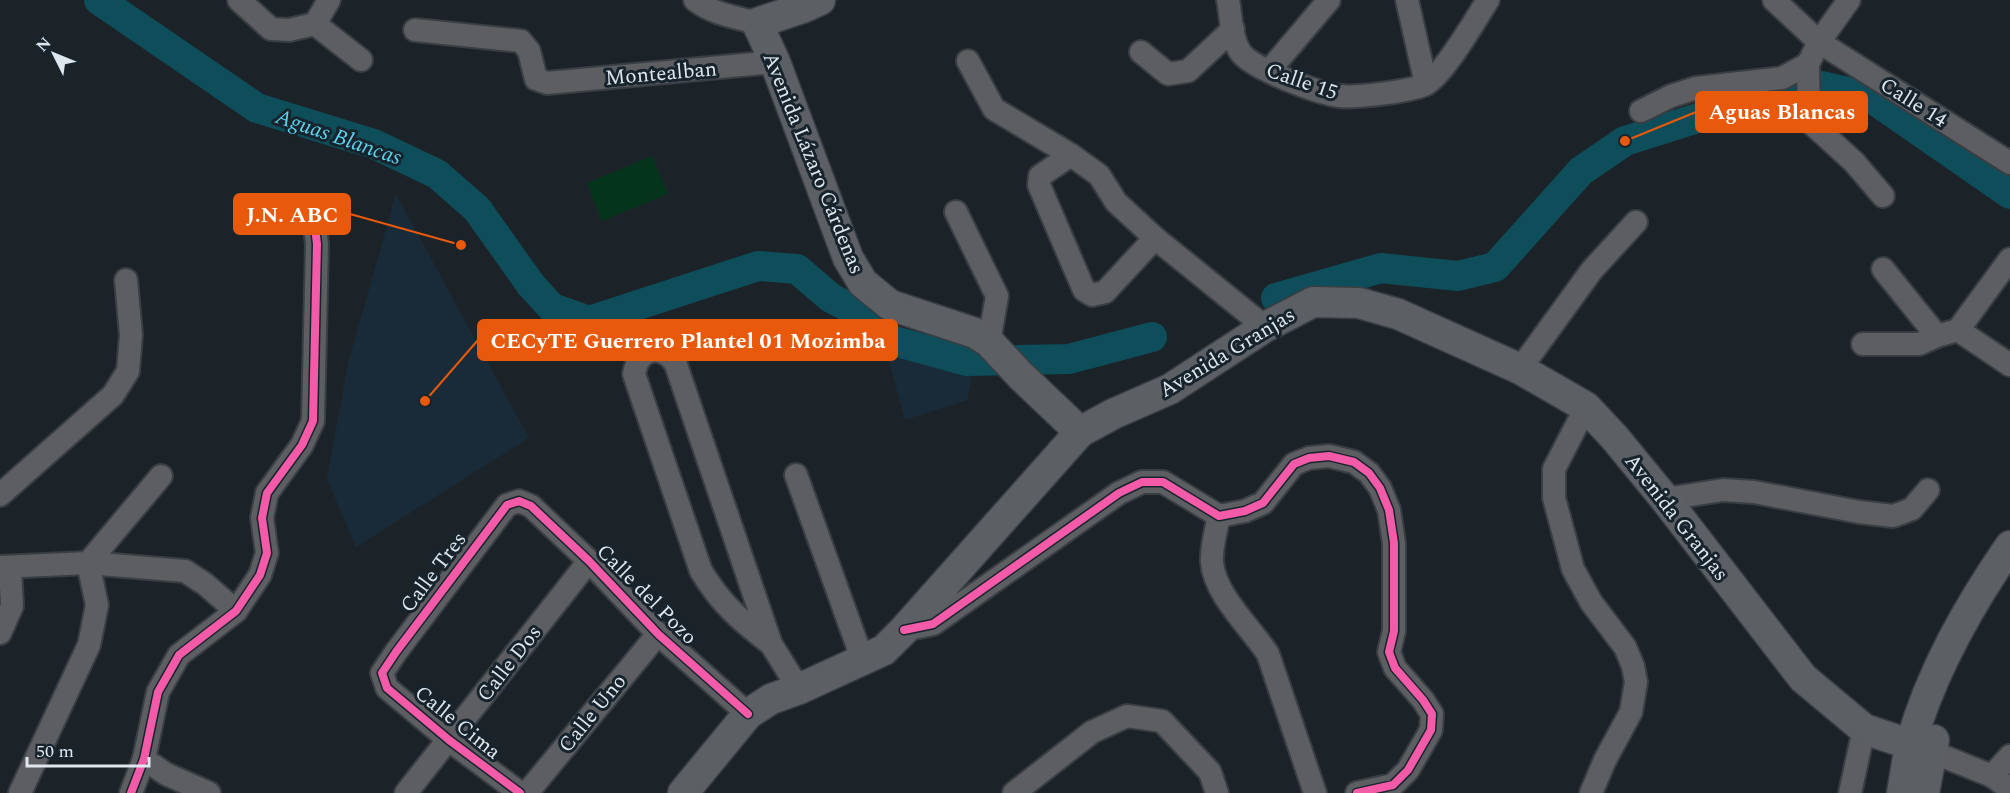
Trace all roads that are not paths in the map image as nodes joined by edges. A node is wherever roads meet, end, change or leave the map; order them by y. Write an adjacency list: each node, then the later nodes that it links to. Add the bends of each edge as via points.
1 (239, 0): 12 (street, via 271,29 289,30)
2 (329, 0): 12 (street)
3 (695, 0): 11 (street, via 706,9)
4 (820, 0): 11 (main road)
5 (1228, 0): 13 (street, Calle 15)
6 (1329, 0): 21 (street)
7 (1407, 0): 22 (street)
8 (1488, 0): 22 (street, via 1438,74)
9 (1774, 0): 15 (street, Calle 14)
10 (1849, 0): 15 (street)
11 (757, 23): 19 (main road, Avenida Lázaro Cárdenas)
12 (315, 24): 17 (street)
13 (1233, 29): 16 (street, via 1188,71 1168,74); 21 (street, Calle 15, via 1240,52 1251,63)
14 (415, 30): 19 (street, Montealban, via 522,41 530,51 536,79 547,83)
15 (1818, 42): 20 (street); 25 (street, Calle 14)
16 (1141, 52)
17 (361, 60)
18 (968, 61): 24 (street, via 994,109)
19 (775, 62): 36 (main road, Avenida Lázaro Cárdenas, via 848,258 863,283 890,304 975,333)
20 (1808, 64): 23 (street, via 1782,78 1696,88); 26 (street, via 1809,121 1854,162)
21 (1269, 71): 22 (street, Calle 15, via 1343,97)
22 (1426, 84)
23 (1641, 111)
24 (1071, 155): 30 (street, via 1099,175 1116,202); 30 (street, via 1040,176 1039,184 1084,290 1092,295 1105,292)
25 (2010, 163)
26 (1883, 196)
27 (313, 211): 54 (street, via 317,244 313,422 302,445 267,493 262,518 267,553 260,575)
28 (956, 212): 36 (street, via 997,296)
29 (1636, 222): 39 (street, via 1592,270)
30 (1155, 238): 34 (street)
31 (2008, 268): 35 (street)
32 (1883, 269): 35 (street)
33 (126, 280): 45 (street, via 131,335 128,371 113,395)
34 (1265, 327): 39 (main road, Avenida Granjas, via 1313,302 1359,303 1398,314); 41 (main road, Avenida Granjas, via 1170,389)
35 (1948, 333): 37 (street, via 1919,344); 38 (street)
36 (989, 342): 41 (main road, Avenida Lázaro Cárdenas)
37 (1863, 344)
38 (2010, 365)
39 (1520, 369): 40 (main road, Avenida Granjas)
40 (1586, 407): 46 (main road, Avenida Granjas); 80 (street, via 1554,469 1554,498 1573,569 1591,602 1625,647 1636,682 1631,712)
41 (1080, 432): 55 (main road, Avenida Granjas)
42 (796, 475): 59 (street)
43 (161, 476): 51 (street)
44 (1928, 490): 46 (street, via 1912,509 1893,516 1754,492 1723,490)
45 (0, 495)
46 (1665, 500): 63 (main road, Avenida Granjas, via 1803,678)
47 (519, 501): 50 (street, Calle del Pozo, via 531,506); 60 (street, Calle Tres, via 507,504)
48 (1219, 516): 55 (street, via 1163,482 1142,482 1119,493 933,624); 78 (street, via 1212,565 1218,584 1268,654); 79 (street, via 1263,503 1294,464 1309,458 1329,456 1354,462 1380,488 1389,510 1394,543 1394,631 1389,652 1395,668 1432,714 1431,730 1408,770 1393,784)
49 (2010, 546): 65 (main road, via 1937,670)
50 (590, 561): 57 (street, Calle del Pozo); 64 (street, Calle Dos)
51 (88, 563): 52 (street); 54 (street, via 185,571); 69 (street, via 97,605 89,645)
52 (5, 567): 56 (street, via 12,606)
53 (2010, 578): 65 (main road, via 1977,630)
54 (236, 611): 67 (street, via 179,655 158,693)
55 (904, 630): 59 (main road, Avenida Granjas, via 884,650)
56 (0, 633)
57 (658, 634): 62 (street, Calle del Pozo); 74 (street, Calle Uno)
58 (771, 644): 58 (street, via 676,365 666,352 652,351 639,360 634,374 701,571 736,617); 61 (street)
59 (863, 661): 61 (main road, Avenida Granjas)
60 (382, 673): 64 (street, Calle Cima, via 387,687)
61 (799, 689): 62 (main road, Avenida Granjas, via 771,699)
62 (748, 714): 75 (main road, Avenida Granjas)
63 (1864, 729): 65 (main road, Avenida Granjas); 81 (street)
64 (449, 740): 72 (street, Calle Dos); 73 (street, Calle Cima)
65 (1921, 747): 68 (street); 82 (main road); 83 (main road)
66 (2010, 756): 68 (street)
67 (144, 759): 70 (street); 71 (street, via 166,774)
68 (2001, 782)
69 (20, 793)
70 (131, 793)
71 (209, 793)
72 (406, 793)
73 (520, 793)
74 (527, 793)
75 (683, 793)
76 (1014, 793): 77 (street, via 1092,732 1127,716 1162,722 1210,772)
77 (1217, 793)
78 (1315, 793)
79 (1357, 793)
80 (1591, 793)
81 (1850, 793)
82 (1902, 793)
83 (1924, 793)

